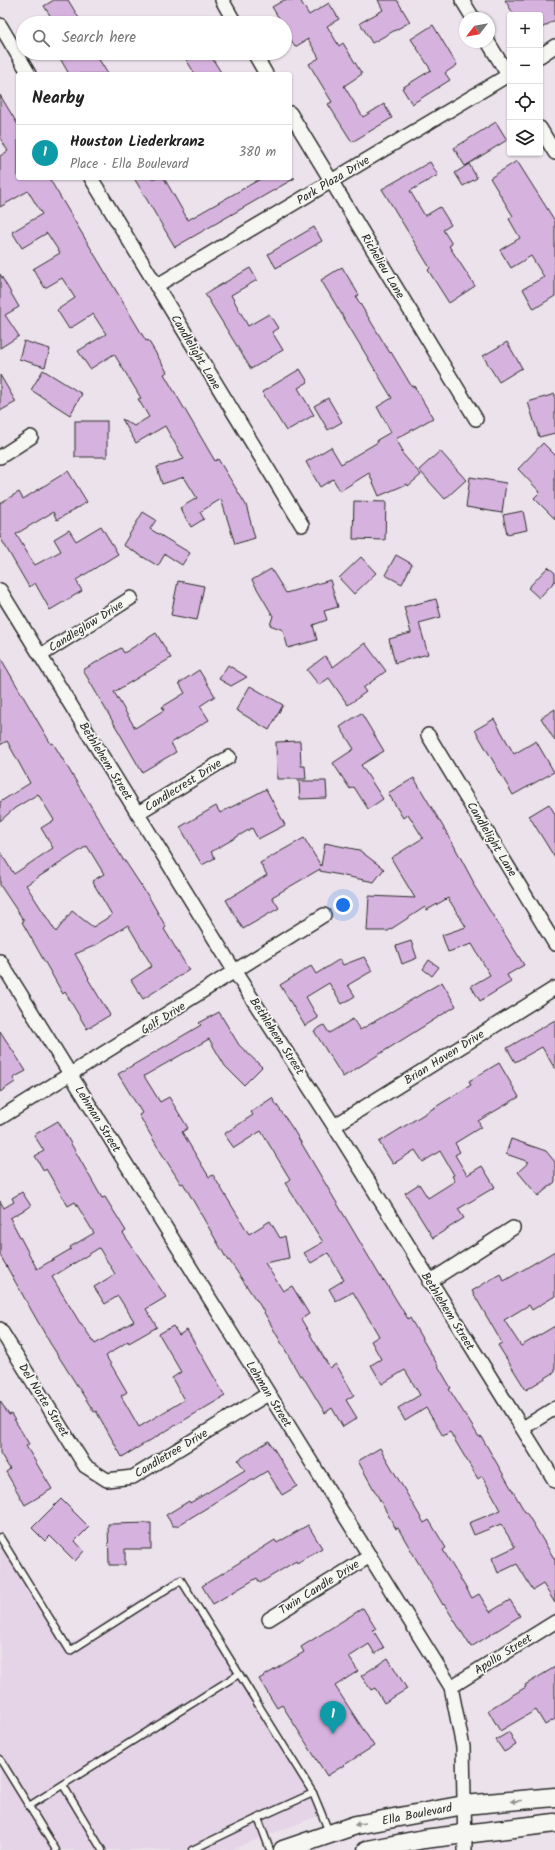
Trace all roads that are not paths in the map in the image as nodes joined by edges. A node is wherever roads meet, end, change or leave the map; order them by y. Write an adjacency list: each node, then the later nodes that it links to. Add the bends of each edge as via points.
1 (222, 0): 4 (street)
2 (462, 0): 3 (street)
3 (469, 12)
4 (232, 16)
5 (0, 25): 8 (street)
6 (555, 46): 9 (street)
7 (492, 48): 14 (street)
8 (16, 52)
9 (543, 54)
10 (21, 60): 12 (street)
11 (258, 60): 13 (street)
12 (28, 72)
13 (265, 72)
14 (507, 73)
15 (507, 77): 20 (street, Park Plaza Drive)
16 (292, 116): 20 (street, Richelieu Lane)
17 (543, 133): 18 (street)
18 (555, 153)
19 (93, 180): 21 (street, Candlelight Lane)
20 (331, 181): 21 (street, Park Plaza Drive); 22 (street, Richelieu Lane)
21 (156, 286): 25 (street, Candlelight Lane)
22 (476, 419)
23 (31, 437): 24 (street)
24 (0, 457)
25 (302, 525)
26 (0, 590): 28 (street, Bethlehem Street)
27 (131, 598): 28 (street, Candleglow Drive)
28 (41, 655): 31 (street, Bethlehem Street)
29 (428, 735): 33 (street, Candlelight Lane)
30 (229, 757): 31 (street, Candlecrest Drive)
31 (138, 814): 35 (street, Bethlehem Street)
32 (324, 915): 35 (street, Golf Drive)
33 (555, 944)
34 (0, 961): 37 (street, Lehman Street)
35 (235, 972): 37 (street, Golf Drive); 39 (street, Bethlehem Street)
36 (555, 988): 39 (street, Brian Haven Drive)
37 (71, 1075): 38 (street, Golf Drive); 43 (street, Lehman Street)
38 (0, 1118)
39 (334, 1126): 41 (street, Bethlehem Street)
40 (513, 1228): 41 (street)
41 (429, 1282): 45 (street, Bethlehem Street)
42 (0, 1329): 46 (street, Del Norte Street)
43 (268, 1394): 46 (street, Candletree Drive, via 133,1477 107,1480 85,1466); 49 (street, Lehman Street)
44 (555, 1408): 45 (street)
45 (522, 1428): 47 (street, Bethlehem Street)
46 (76, 1452)
47 (555, 1481)
48 (0, 1537): 52 (lane, via 70,1651 181,1580)
49 (370, 1556): 50 (street, Twin Candle Drive); 53 (street, Lehman Street)
50 (269, 1619)
51 (555, 1622): 53 (street, Apollo Street)
52 (239, 1674): 55 (lane); 56 (lane)
53 (451, 1687): 58 (street, Lehman Street, via 462,1747)
54 (0, 1759): 59 (lane)
55 (63, 1785): 59 (lane); 65 (lane)
56 (313, 1793): 60 (lane); 62 (lane)
57 (555, 1797): 58 (main road, Ella Boulevard, one-way to 58)
58 (464, 1805): 62 (main road, Ella Boulevard, one-way to 62, via 356,1825); 63 (street, Lehman Street)
59 (29, 1806): 64 (lane)
60 (258, 1818): 66 (lane); 67 (lane)
61 (555, 1823): 63 (main road, Ella Boulevard)
62 (329, 1833): 68 (main road, Ella Boulevard)
63 (464, 1842): 69 (main road, Ella Boulevard, via 424,1839)
64 (56, 1850)
65 (102, 1850)
66 (192, 1850)
67 (270, 1850)
68 (283, 1850)
69 (367, 1850)

